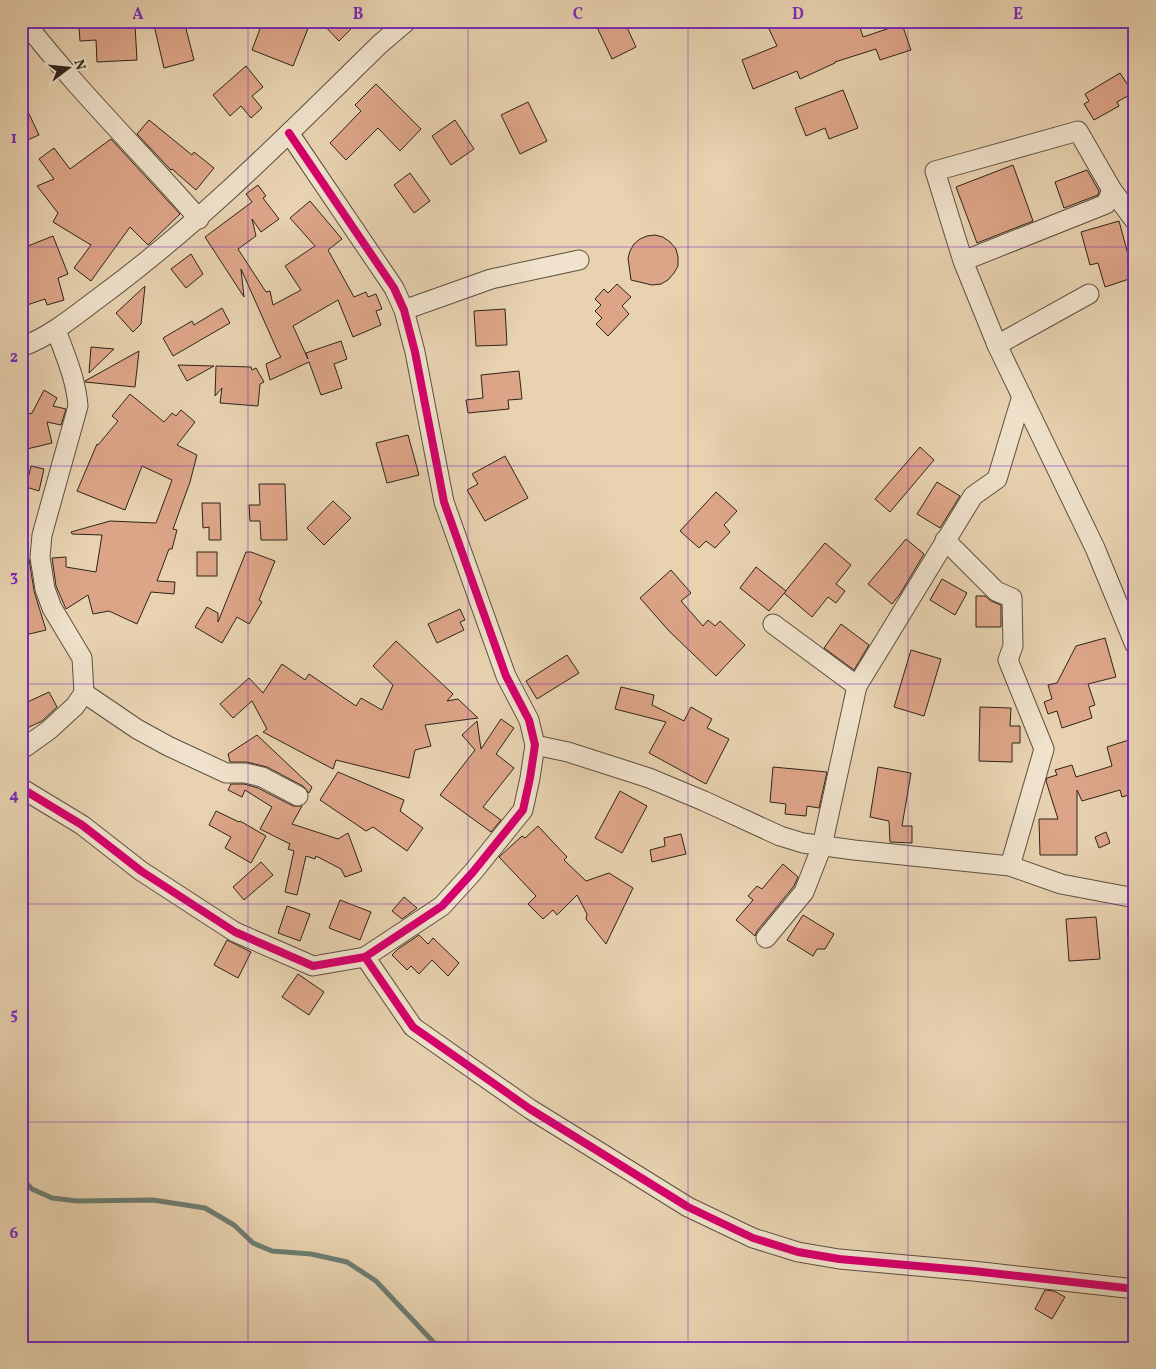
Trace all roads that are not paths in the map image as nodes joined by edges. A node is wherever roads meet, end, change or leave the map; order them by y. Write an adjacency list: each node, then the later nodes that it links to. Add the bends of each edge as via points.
1 (24, 21): 5 (street, via 78,87)
2 (407, 21): 3 (street)
3 (289, 133): 5 (street); 10 (street, via 394,288)
4 (1112, 190): 6 (street); 8 (street, via 1106,204); 8 (street, via 1078,131 934,171)
5 (199, 219): 11 (street)
6 (1135, 221)
7 (578, 260): 10 (street, via 491,279)
8 (963, 261): 12 (street)
9 (1089, 294): 12 (street)
10 (404, 310): 20 (street, via 444,502 506,676 529,720)
11 (56, 330): 13 (street); 19 (street, via 73,375 78,406 42,535 40,557 52,608 82,658)
12 (997, 345): 14 (street)
13 (21, 347)
14 (1022, 396): 15 (street, via 997,479 973,496); 17 (street, via 1095,548)
15 (945, 540): 18 (street); 25 (street, via 996,592 1012,598 1013,646 1008,660 1044,749)
16 (773, 624): 18 (street)
17 (1135, 646)
18 (857, 686): 24 (street)
19 (84, 693): 21 (street, via 49,730); 23 (street, via 168,746 226,773 262,777)
20 (535, 745): 24 (street, via 649,778 780,836); 28 (street, via 523,810 501,838 442,906)
21 (21, 750)
22 (21, 788): 28 (street, via 82,825 141,871 235,932 313,966)
23 (298, 796)
24 (822, 846): 25 (street); 27 (street, via 804,892)
25 (1010, 866): 26 (street, via 1061,884)
26 (1135, 898)
27 (766, 938)
28 (364, 957): 29 (street, via 413,1027 530,1109 688,1207 753,1238 798,1252 838,1259)
29 (1135, 1290)

